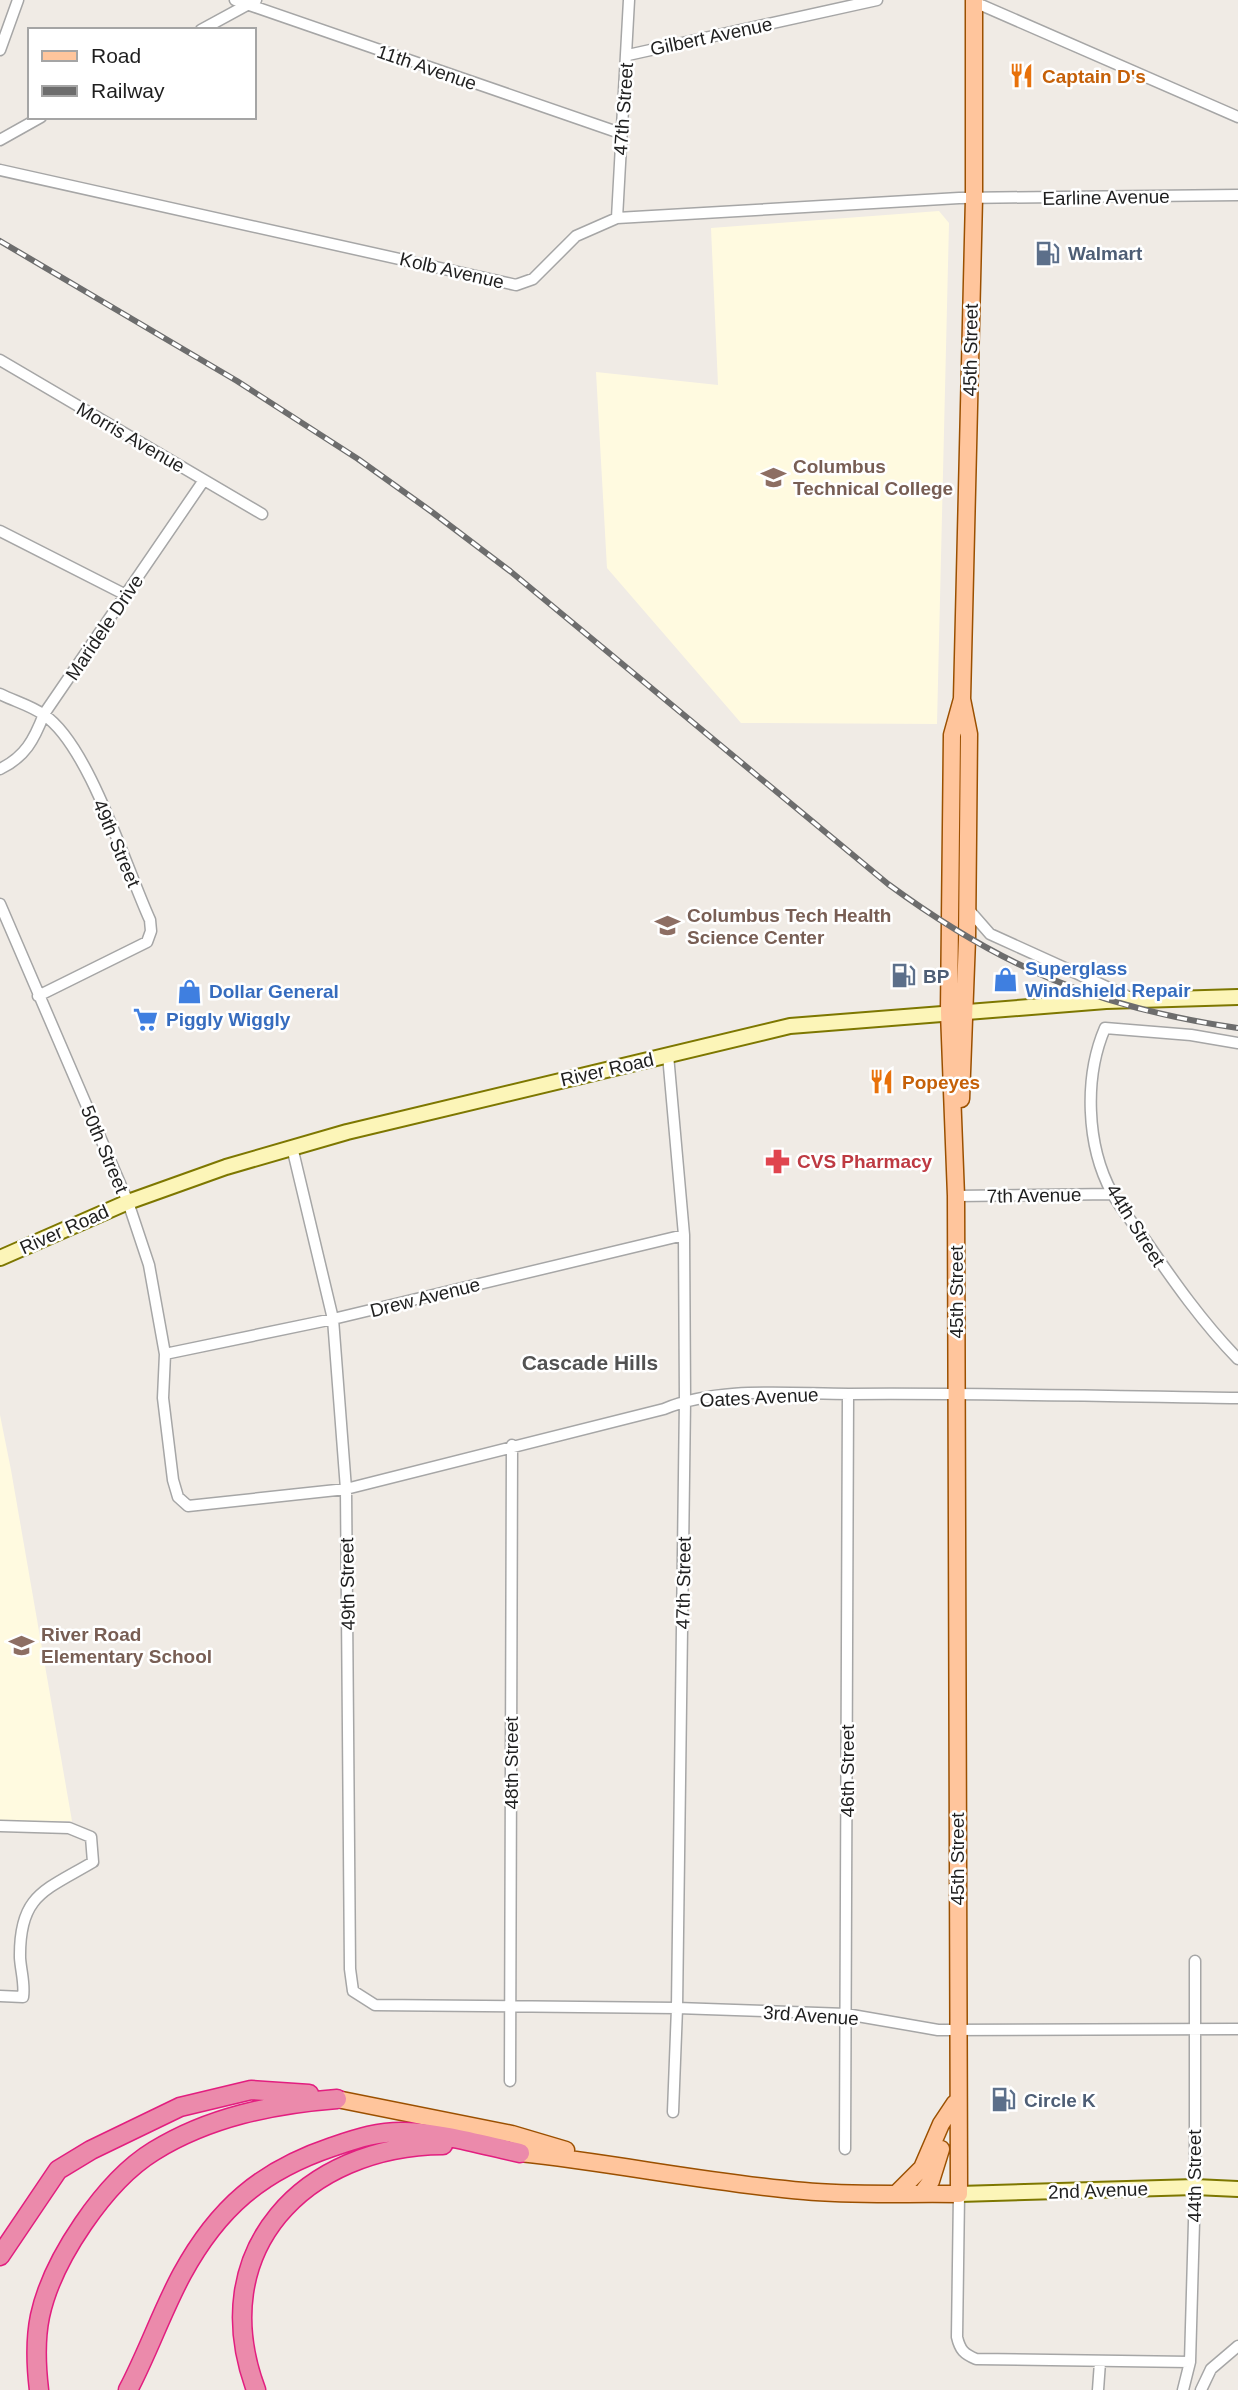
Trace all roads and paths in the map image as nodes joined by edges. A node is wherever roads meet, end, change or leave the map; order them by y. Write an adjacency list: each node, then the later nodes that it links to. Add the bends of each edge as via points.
1 (18, 0): 8 (street)
2 (235, 0): 6 (street, 11th Avenue)
3 (629, 0): 9 (street, 47th Street)
4 (877, 0): 9 (street, Gilbert Avenue)
5 (973, 0): 10 (street); 16 (main road, 45th Street)
6 (251, 1): 7 (street); 12 (street, 11th Avenue)
7 (204, 28)
8 (0, 50)
9 (628, 55): 12 (street, 47th Street)
10 (1238, 117)
11 (37, 119): 13 (street)
12 (620, 133): 17 (street, 47th Street)
13 (0, 140)
14 (0, 170): 17 (street, Kolb Avenue, via 516,285 533,279 576,236)
15 (1238, 195): 16 (street, Earline Avenue)
16 (974, 198): 17 (street, Kolb Avenue); 24 (main road, 45th Street)
17 (617, 218)
18 (0, 360): 19 (street, Morris Avenue)
19 (204, 480): 20 (street, Morris Avenue); 22 (street, Maridele Drive)
20 (262, 514)
21 (0, 531): 22 (street)
22 (126, 595): 25 (street, Maridele Drive)
23 (0, 694): 25 (street)
24 (962, 699): 28 (main road, 45th Street, via 969,734); 32 (main road, 45th Street, via 952,735)
25 (44, 714): 26 (street, Maridele Drive, via 34,740 18,760); 29 (street, 49th Street, via 76,754 151,931 146,942)
26 (0, 769)
27 (0, 904): 29 (street, 50th Street)
28 (968, 908): 31 (street, via 990,934); 32 (main road, 45th Street)
29 (38, 996): 38 (street, 50th Street)
30 (1238, 997): 31 (main road, River Road)
31 (1138, 1001): 32 (main road, River Road)
32 (957, 1012): 34 (main road, River Road, via 790,1026); 37 (main road, 45th Street)
33 (1238, 1043): 36 (street, 44th Street, via 1105,1028 1094,1054 1091,1107 1096,1151)
34 (668, 1055): 35 (main road, River Road); 39 (street, 47th Street)
35 (292, 1147): 38 (main road, River Road); 41 (street, 49th Street)
36 (1112, 1194): 37 (street, 7th Avenue); 43 (street, 44th Street, via 1169,1276)
37 (956, 1196): 44 (main road, 45th Street)
38 (128, 1202): 40 (main road, River Road); 42 (street, 50th Street, via 149,1265)
39 (684, 1234): 41 (street, Drew Avenue); 47 (street, 47th Street)
40 (0, 1258)
41 (332, 1320): 42 (street, Drew Avenue); 49 (street, 49th Street)
42 (165, 1354): 50 (street, 50th Street, via 163,1398 173,1480 178,1497 188,1506)
43 (1238, 1359)
44 (956, 1393): 45 (street, Oates Avenue); 46 (street, Oates Avenue); 60 (main road, 45th Street)
45 (848, 1394): 47 (street, Oates Avenue); 57 (street, 46th Street)
46 (1238, 1398)
47 (685, 1400): 48 (street, Oates Avenue); 56 (street, 47th Street)
48 (512, 1445): 49 (street, Oates Avenue); 55 (street, 48th Street)
49 (345, 1489): 50 (street, Oates Avenue); 54 (street, 49th Street, via 350,1969 353,1991 375,2005)
50 (208, 1504)
51 (0, 1826): 53 (street, via 69,1828 91,1836 93,1862 33,1899 24,1917 23,1997)
52 (1195, 1961): 58 (street, 44th Street)
53 (1, 1996)
54 (384, 2005): 55 (street, 3rd Avenue)
55 (510, 2007): 56 (street, 3rd Avenue); 61 (street, 48th Street)
56 (677, 2008): 57 (street, 3rd Avenue); 64 (street, 47th Street)
57 (846, 2014): 60 (street, 3rd Avenue); 66 (street, 46th Street)
58 (1193, 2029): 59 (street, 3rd Avenue); 60 (street, 3rd Avenue); 69 (street, 44th Street)
59 (1238, 2029)
60 (957, 2030): 63 (main road, 45th Street)
61 (510, 2081)
62 (337, 2099): 68 (main road, via 512,2134); 74 (highway, via 251,2090 180,2107 58,2170); 78 (highway, via 266,2108 197,2129 153,2151 118,2182 80,2230 50,2284 38,2329)
63 (956, 2101): 65 (main road); 73 (main road, 45th Street)
64 (673, 2112)
65 (947, 2119): 71 (main road, via 922,2168); 72 (main road, via 930,2181)
66 (845, 2149)
67 (520, 2153): 68 (main road); 79 (highway, via 420,2133 389,2132 337,2145 273,2172 237,2200 198,2248); 80 (highway, via 454,2145 394,2149 320,2177 296,2196 265,2231 248,2273 245,2340)
68 (606, 2162): 71 (main road, via 695,2179 793,2190)
69 (1195, 2187): 70 (main road, 2nd Avenue); 73 (main road, 2nd Avenue); 77 (street, 44th Street)
70 (1238, 2189)
71 (897, 2193): 72 (main road)
72 (922, 2193): 73 (main road)
73 (958, 2194): 76 (street, 45th Street, via 959,2348 976,2359)
74 (0, 2256)
75 (1238, 2346): 83 (street, via 1211,2369)
76 (1100, 2362): 77 (street); 81 (street)
77 (1190, 2362): 82 (street, 44th Street)
78 (39, 2390)
79 (128, 2390)
80 (256, 2390)
81 (1098, 2390)
82 (1183, 2390)
83 (1201, 2390)

